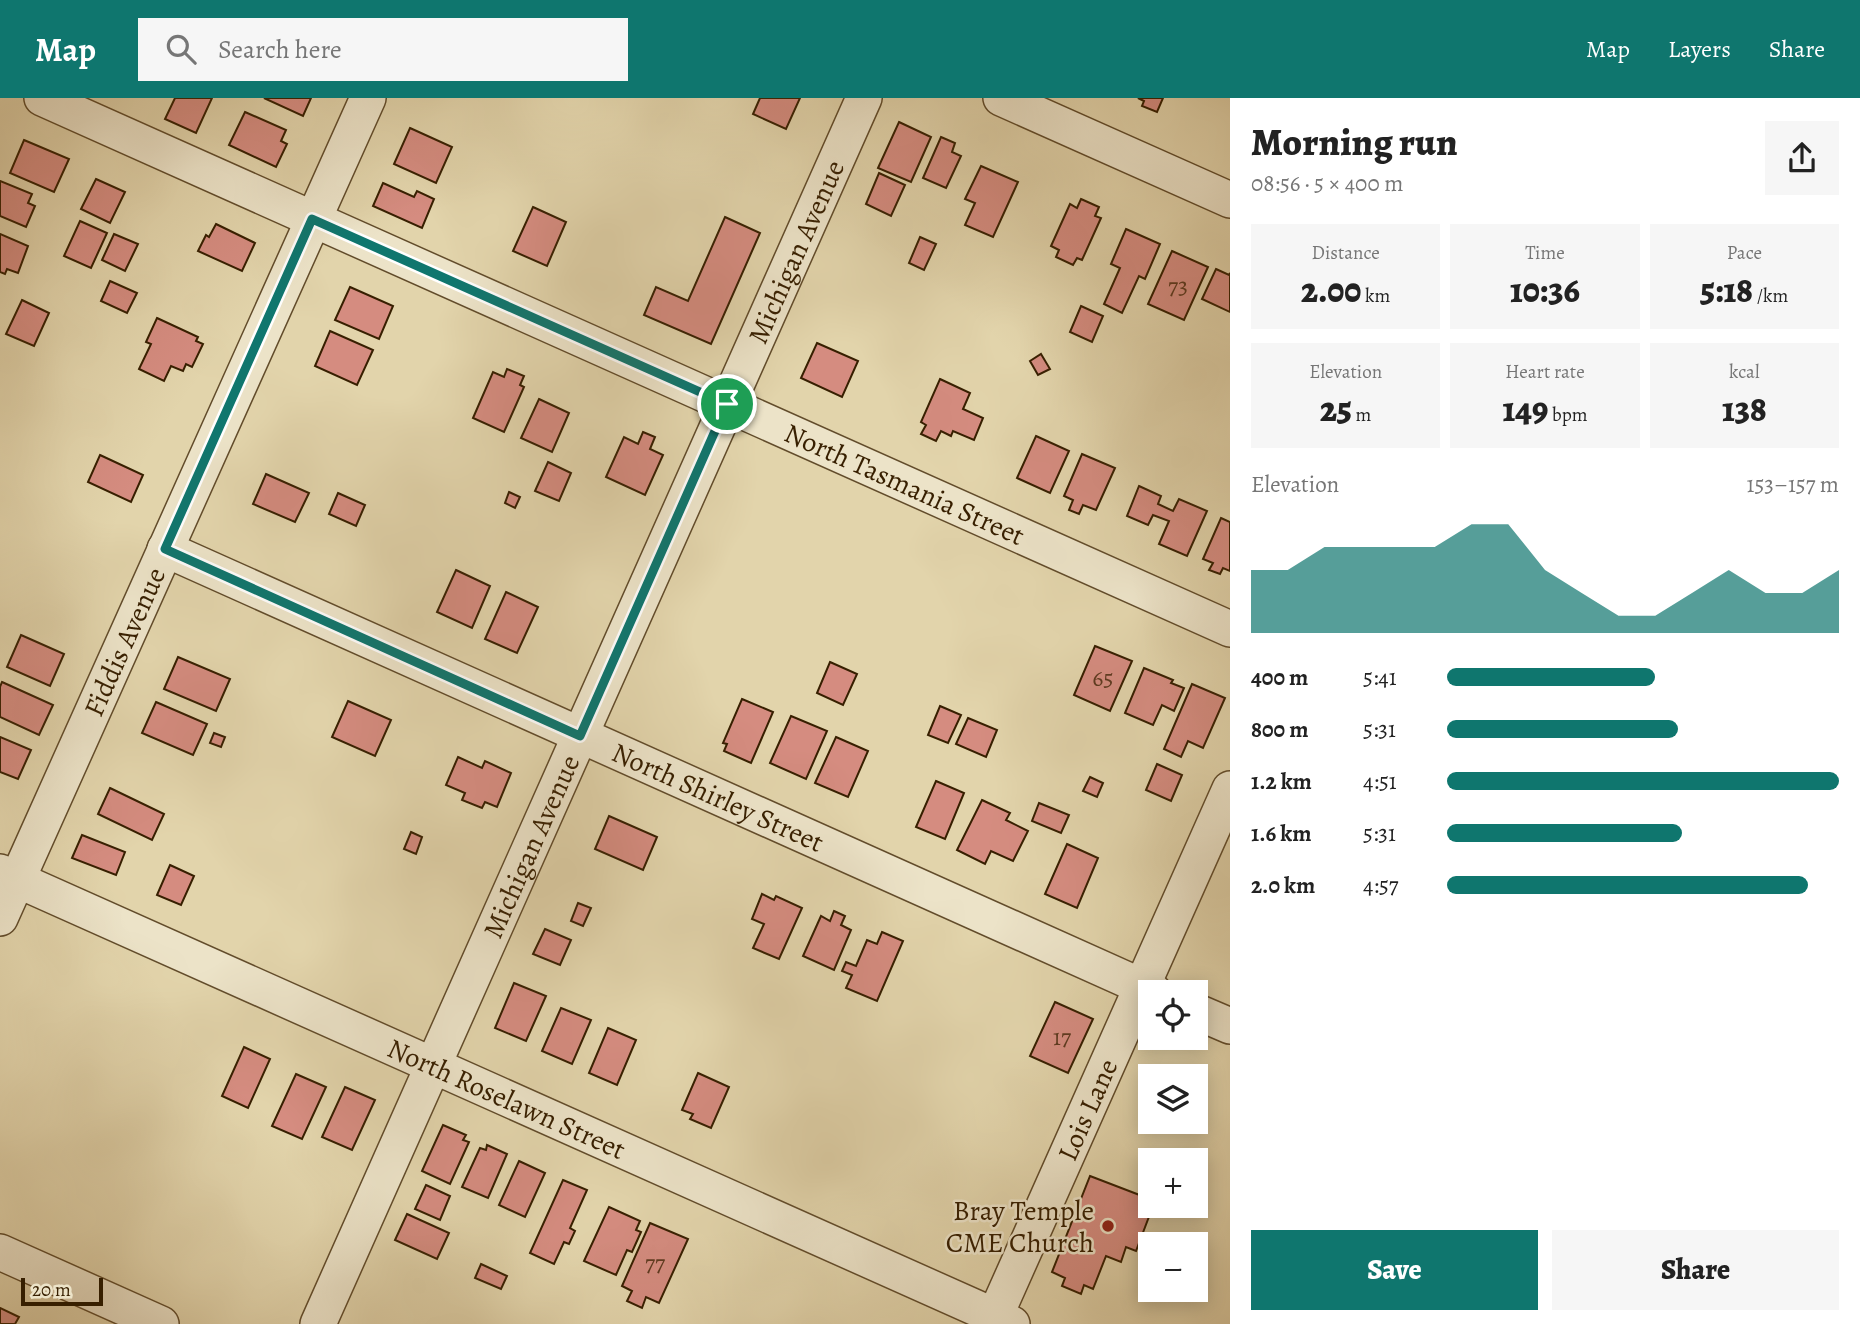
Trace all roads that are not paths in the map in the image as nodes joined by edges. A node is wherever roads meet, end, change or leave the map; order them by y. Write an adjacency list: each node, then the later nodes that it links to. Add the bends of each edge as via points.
1 (41, 98): 6 (street, North Tasmania Street)
2 (368, 98): 6 (street, Fiddis Avenue)
3 (864, 98): 7 (street, Michigan Avenue)
4 (1001, 98): 5 (street)
5 (1230, 200)
6 (312, 219): 7 (street, North Tasmania Street); 8 (street, Fiddis Avenue)
7 (727, 404): 9 (street, North Tasmania Street); 10 (street, Michigan Avenue)
8 (165, 549): 10 (street, North Shirley Street); 12 (street, Fiddis Avenue)
9 (1230, 629)
10 (580, 736): 15 (street, North Shirley Street); 19 (street, Michigan Avenue)
11 (1230, 789): 14 (street, Lois Lane)
12 (8, 876): 13 (street, Fiddis Avenue); 19 (street, North Roselawn Street)
13 (0, 918)
14 (1152, 980)
15 (1138, 985)
16 (1138, 1012): 21 (street, Lois Lane)
17 (1208, 1017): 18 (street)
18 (1230, 1026)
19 (433, 1066): 21 (street, North Roselawn Street); 23 (street, Michigan Avenue)
20 (0, 1252): 22 (street)
21 (1004, 1320)
22 (161, 1324)
23 (318, 1324)

